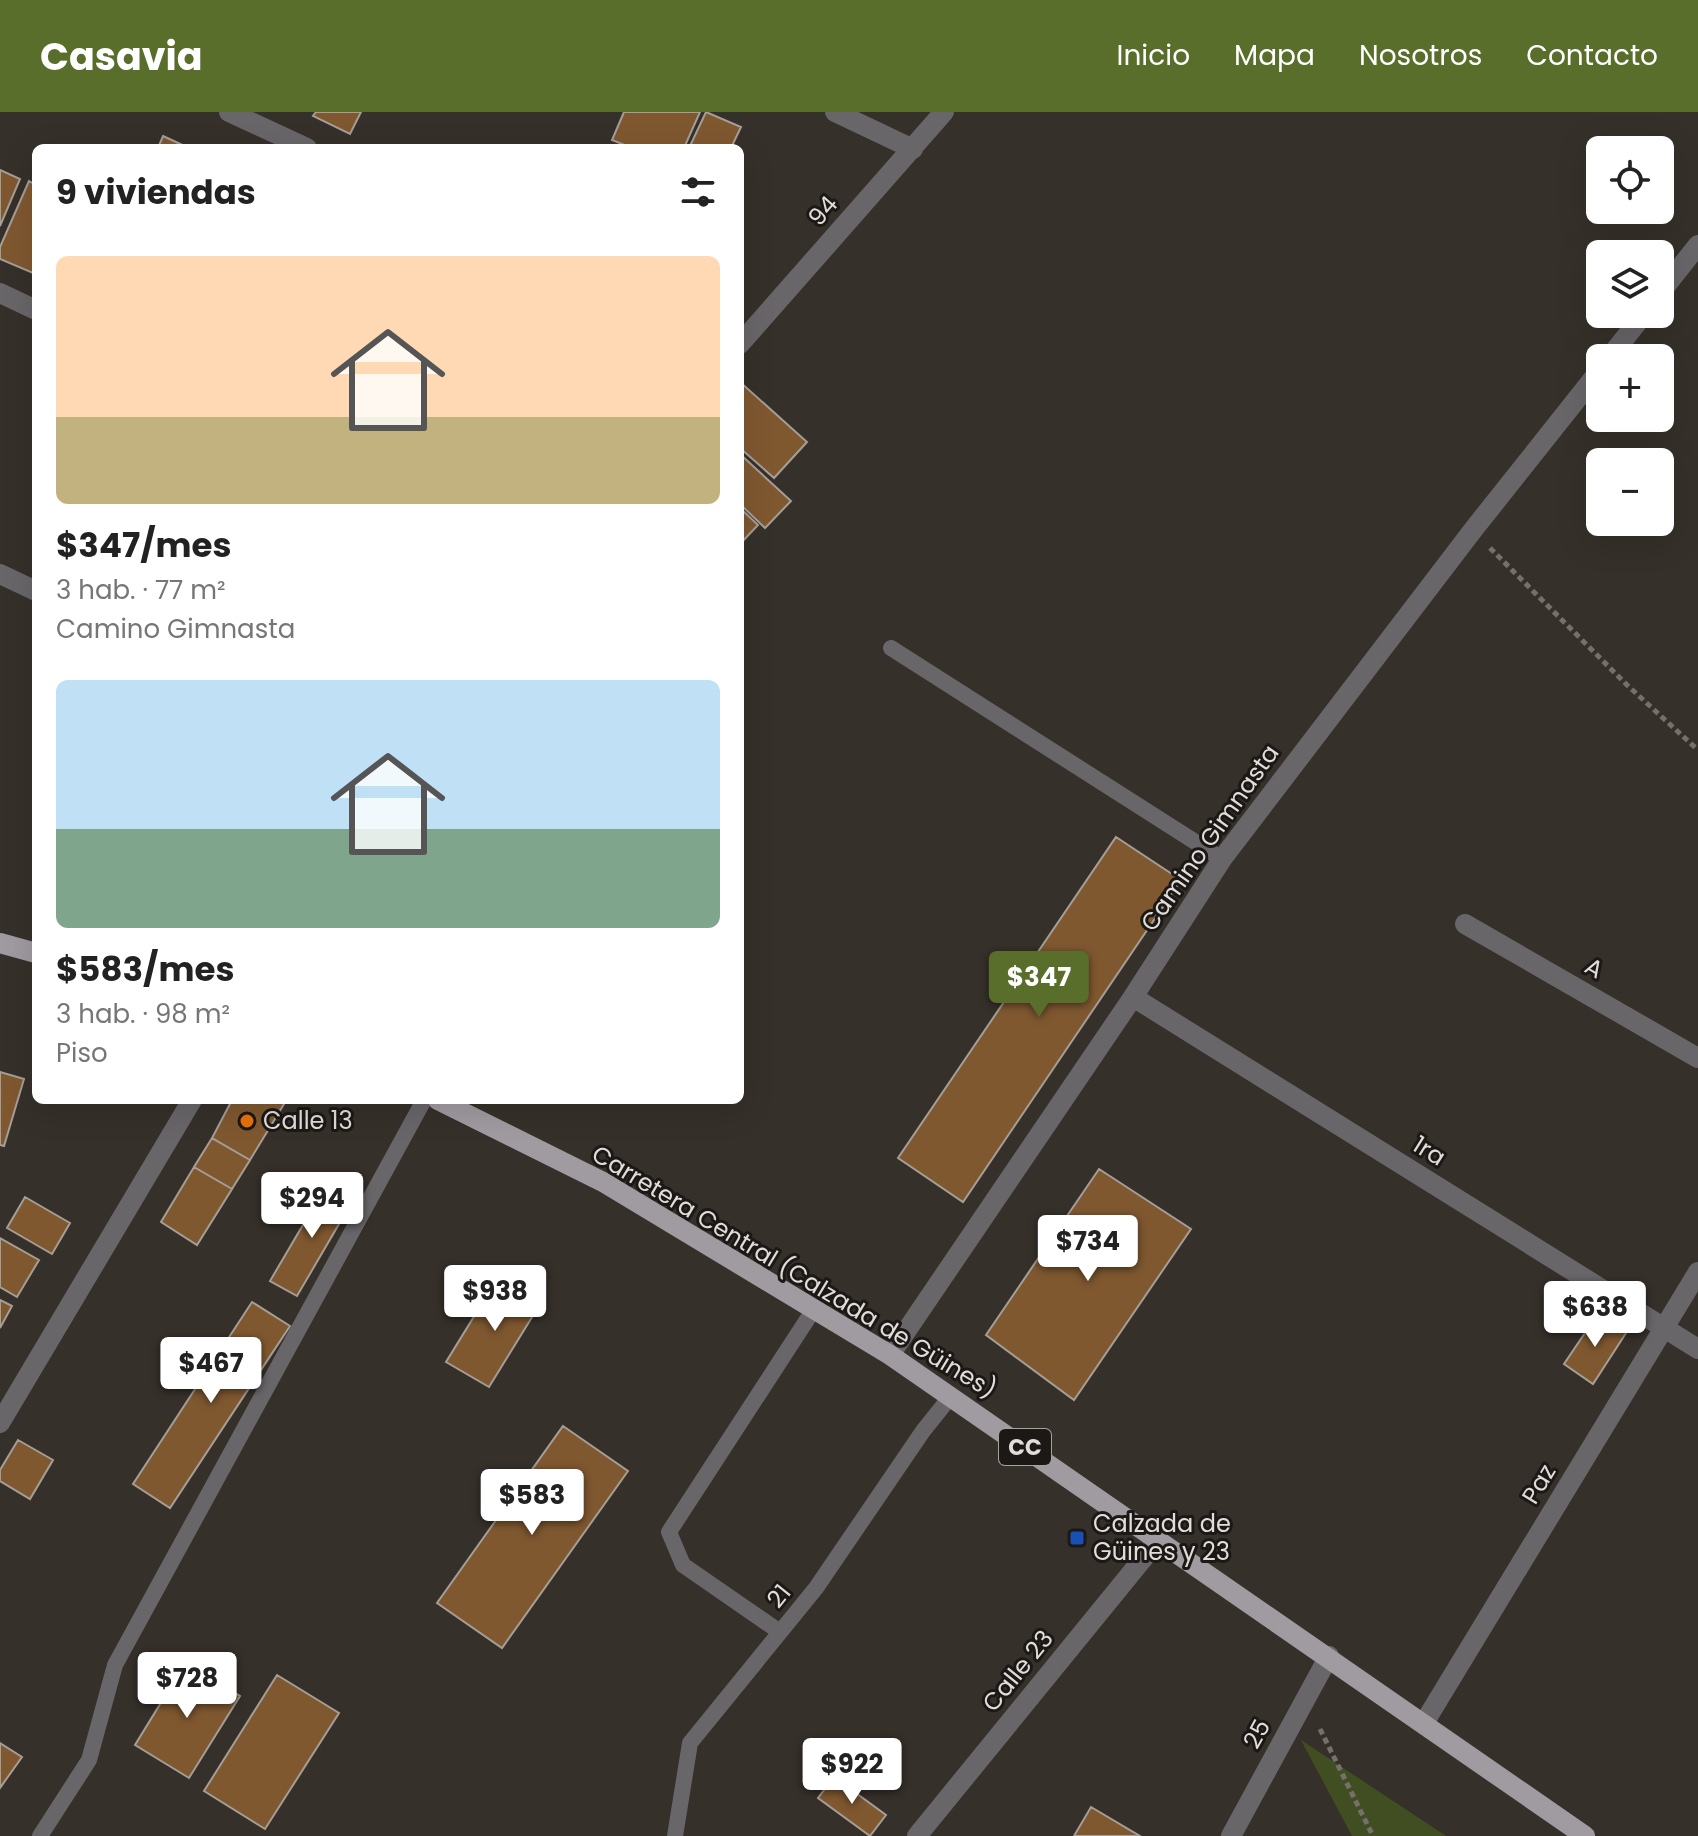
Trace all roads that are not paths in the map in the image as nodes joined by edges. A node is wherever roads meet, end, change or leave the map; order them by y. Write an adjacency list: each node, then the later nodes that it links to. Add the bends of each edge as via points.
1 (229, 112): 4 (street)
2 (835, 112): 5 (street)
3 (944, 112): 5 (street, 94)
4 (298, 144)
5 (913, 149): 11 (street, 94)
6 (1698, 245): 7 (street)
7 (1674, 275)
8 (0, 293): 9 (street)
9 (32, 308)
10 (1633, 328): 12 (street)
11 (744, 339)
12 (1620, 344)
13 (1586, 388): 17 (street, Camino Gimnasta)
14 (0, 574): 15 (street)
15 (32, 589)
16 (891, 648): 17 (lane)
17 (1222, 859): 21 (street, Camino Gimnasta)
18 (1465, 924): 22 (street, A)
19 (0, 943): 20 (main road)
20 (32, 952)
21 (1133, 997): 28 (street, 1ra); 30 (street, Camino Gimnasta)
22 (1698, 1058)
23 (190, 1104): 32 (street)
24 (422, 1104): 37 (lane, via 115,1665 89,1760)
25 (446, 1104): 27 (main road, Carretera Central (Calzada de Güines) / CC, via 603,1182)
26 (1698, 1272): 28 (street, Paz)
27 (814, 1309): 30 (main road, Carretera Central (Calzada de Güines) / CC); 34 (lane, via 669,1532 683,1565)
28 (1664, 1328): 29 (street, 1ra); 36 (street, Paz)
29 (1698, 1349)
30 (890, 1355): 31 (main road, Carretera Central (Calzada de Güines) / CC)
31 (951, 1396): 33 (main road, Carretera Central (Calzada de Güines) / CC); 34 (lane, 21)
32 (0, 1423)
33 (1159, 1539): 35 (main road, Carretera Central (Calzada de Güines) / CC); 39 (street, Calle 23)
34 (780, 1632): 38 (lane, 21, via 690,1743)
35 (1329, 1656): 36 (main road, Carretera Central (Calzada de Güines) / CC); 40 (street, 25)
36 (1424, 1723): 41 (main road, Carretera Central (Calzada de Güines) / CC)
37 (40, 1836)
38 (675, 1836)
39 (917, 1836)
40 (1231, 1836)
41 (1585, 1836)

